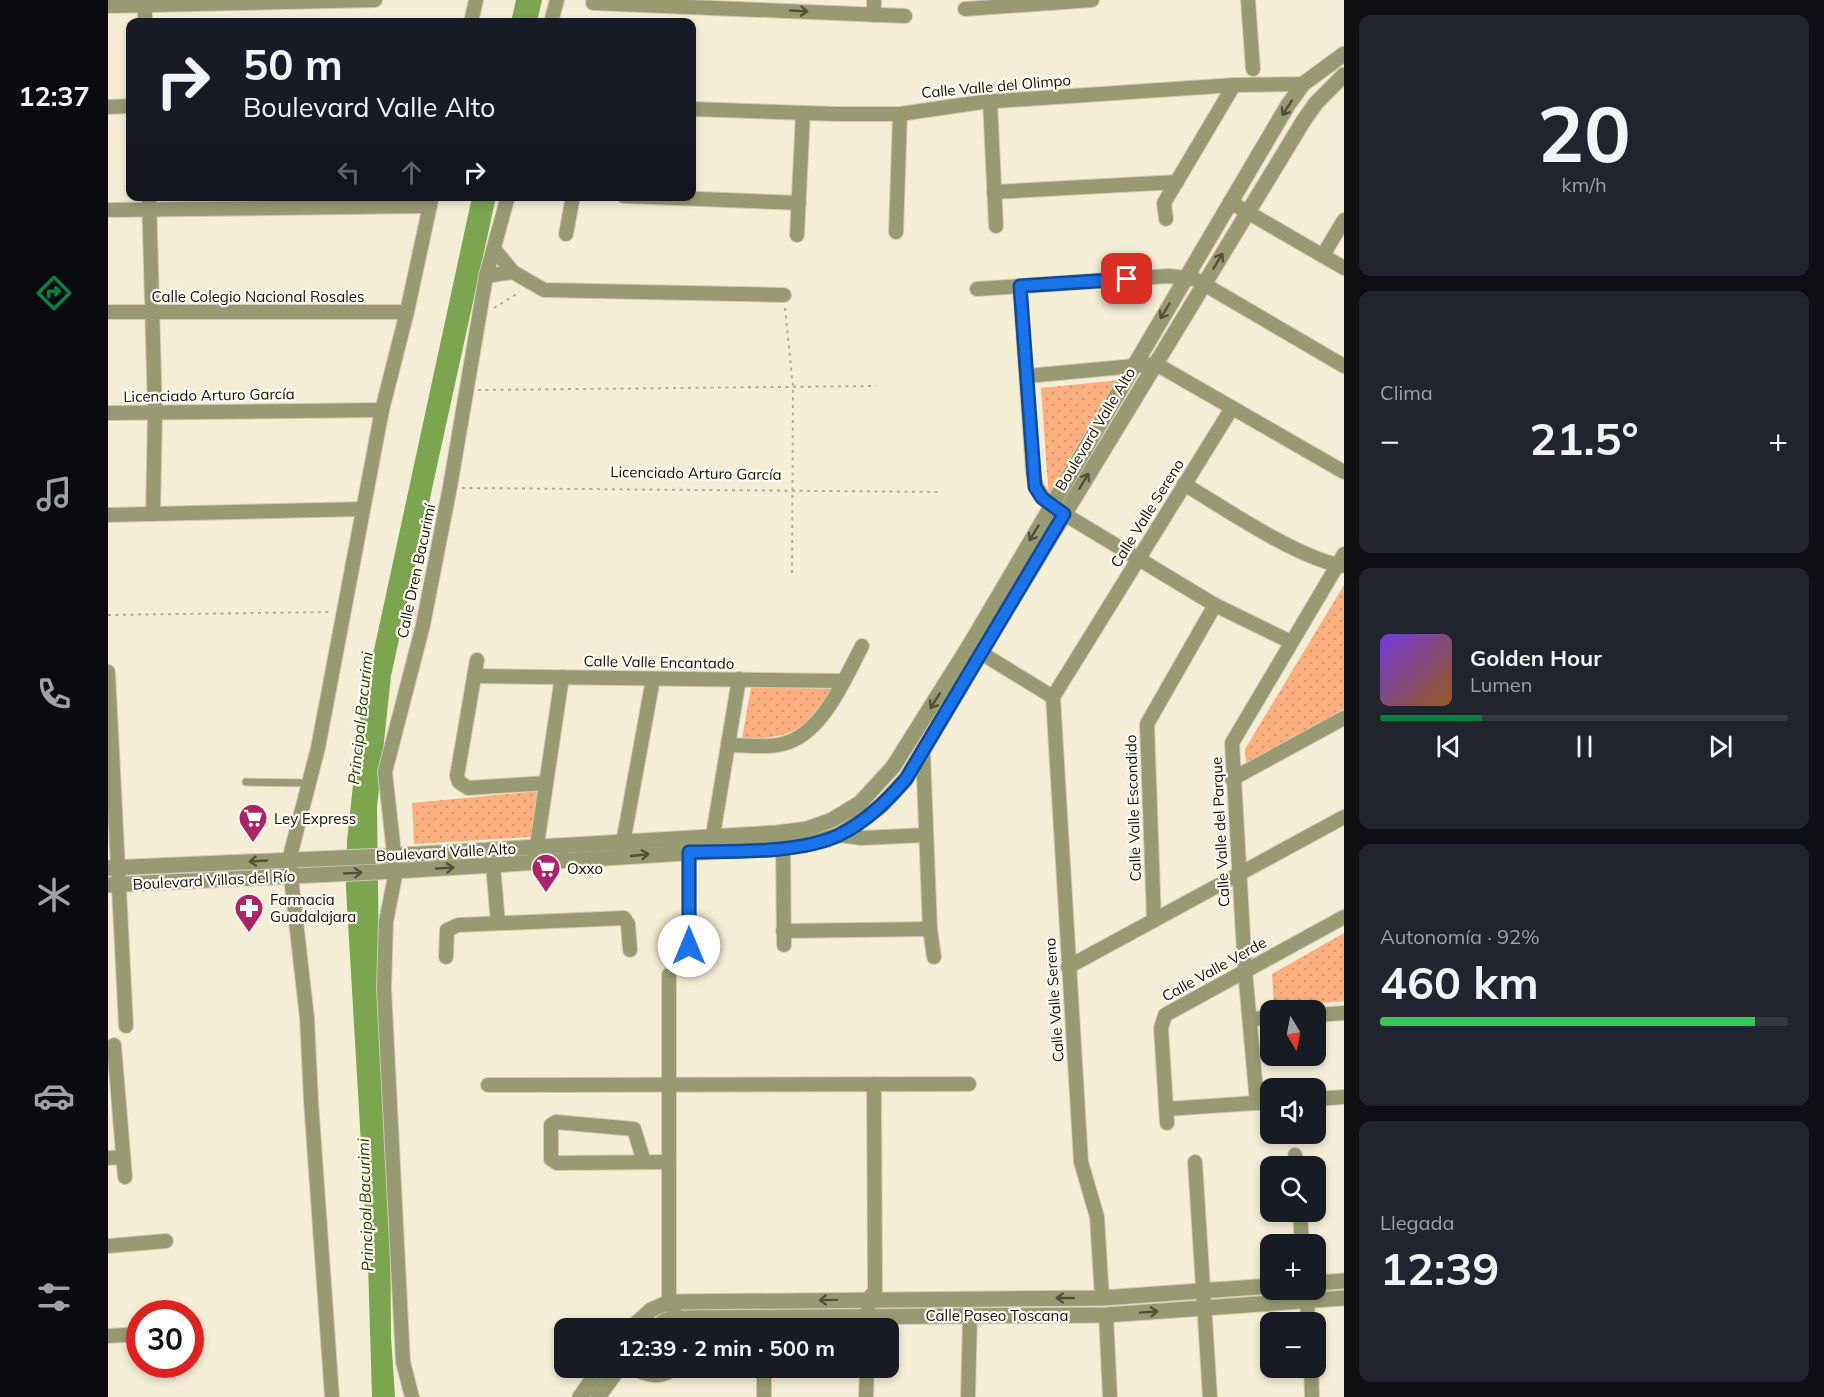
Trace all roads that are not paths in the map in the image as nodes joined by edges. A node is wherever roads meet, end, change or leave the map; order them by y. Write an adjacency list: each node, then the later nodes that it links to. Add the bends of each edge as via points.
1 (375, 0): 9 (street)
2 (476, 0): 17 (street)
3 (557, 0): 18 (street)
4 (874, 0): 15 (street)
5 (1082, 0): 6 (street); 11 (street)
6 (1092, 0)
7 (1248, 0): 20 (street)
8 (636, 2): 10 (street); 12 (street)
9 (145, 3): 13 (street)
10 (593, 3)
11 (990, 3): 14 (street)
12 (728, 4): 15 (street, one-way to 15)
13 (108, 6)
14 (964, 9)
15 (873, 15): 16 (street)
16 (905, 16)
17 (472, 18)
18 (553, 18)
19 (1344, 54): 22 (street, Boulevard Valle Alto)
20 (1252, 69)
21 (1344, 75): 40 (street, Boulevard Valle Alto, via 1316,103)
22 (1303, 84): 23 (street, Calle Valle del Olimpo); 37 (street, Boulevard Valle Alto, one-way to 37)
23 (1234, 85): 24 (street, Calle Valle del Olimpo); 30 (street)
24 (990, 101): 29 (street, Calle Valle del Olimpo); 31 (street)
25 (126, 106): 26 (street)
26 (108, 107)
27 (696, 109): 28 (street, Calle Valle del Olimpo)
28 (803, 113): 29 (street, Calle Valle del Olimpo); 38 (street)
29 (900, 114): 44 (street)
30 (1177, 182): 31 (street); 41 (street, via 1164,203)
31 (994, 192): 43 (street)
32 (696, 199): 38 (street)
33 (431, 201): 36 (street); 59 (street)
34 (507, 201): 47 (street, Calle Dren Bacurimí)
35 (572, 201): 45 (street)
36 (149, 202): 39 (street); 58 (street)
37 (1230, 202): 40 (street); 52 (street, Boulevard Valle Alto)
38 (799, 203): 46 (street)
39 (108, 210)
40 (1248, 212): 48 (street); 53 (street, Boulevard Valle Alto, one-way to 40)
41 (1166, 219)
42 (1344, 220): 48 (street)
43 (996, 226)
44 (896, 232)
45 (566, 234)
46 (797, 235)
47 (494, 249): 50 (street); 51 (street, Calle Dren Bacurimí)
48 (1323, 255): 49 (street)
49 (1344, 267)
50 (513, 272): 51 (street); 56 (street, via 544,290)
51 (486, 276): 106 (street, Calle Dren Bacurimí, via 423,625 386,772)
52 (1185, 278): 53 (street); 54 (street); 62 (street, Boulevard Valle Alto, one-way to 62)
53 (1205, 283): 60 (street, Boulevard Valle Alto); 61 (street)
54 (1020, 286): 55 (street); 63 (street)
55 (977, 289)
56 (784, 295)
57 (108, 312): 58 (street, Calle Colegio Nacional Rosales)
58 (150, 312): 59 (street, Calle Colegio Nacional Rosales); 66 (street)
59 (407, 312): 65 (street)
60 (1155, 364): 62 (street); 64 (street); 73 (street, Boulevard Valle Alto, one-way to 60)
61 (1344, 366)
62 (1132, 367): 63 (street); 70 (street, Boulevard Valle Alto)
63 (1027, 376): 70 (street, via 1035,487)
64 (1232, 408): 68 (street); 69 (street, Calle Valle Sereno)
65 (382, 410): 66 (street, Licenciado Arturo García); 71 (street)
66 (155, 412): 67 (street, Licenciado Arturo García); 72 (street)
67 (108, 413)
68 (1344, 472)
69 (1184, 484): 75 (street, Calle Valle Sereno); 76 (street, via 1278,540)
70 (1051, 505): 73 (street); 80 (street, Boulevard Valle Alto, one-way to 80)
71 (363, 509): 72 (street); 95 (street)
72 (153, 514): 74 (street)
73 (1064, 514): 75 (street); 80 (street, Boulevard Valle Alto)
74 (108, 515)
75 (1138, 558): 77 (street); 88 (street, Calle Valle Sereno)
76 (1342, 562): 78 (street, Calle Valle del Parque)
77 (1215, 605): 78 (street); 115 (street, Calle Valle Escondido, via 1147,724)
78 (1291, 642): 92 (street, Calle Valle del Parque, via 1233,739)
79 (862, 646): 87 (street)
80 (975, 650): 88 (street); 91 (street, Boulevard Valle Alto); 101 (street, Boulevard Valle Alto, one-way to 101, via 893,767 860,803 807,829)
81 (477, 660): 83 (street)
82 (108, 672): 94 (street)
83 (474, 676): 84 (street, Calle Valle Encantado); 96 (street, via 459,783 468,788)
84 (562, 677): 85 (street, Calle Valle Encantado); 96 (street)
85 (653, 678): 86 (street, Calle Valle Encantado); 100 (street)
86 (739, 679): 87 (street, Calle Valle Encantado); 90 (street)
87 (844, 681): 90 (street, via 820,717 788,743)
88 (1053, 697): 124 (street, Calle Valle Sereno)
89 (1344, 718): 92 (street)
90 (728, 745): 101 (street)
91 (923, 753): 98 (street, Boulevard Valle Alto, via 881,806); 99 (street)
92 (1232, 779): 111 (street, Calle Valle del Parque)
93 (246, 782): 95 (lane)
94 (111, 783): 110 (street)
95 (308, 783): 105 (street)
96 (546, 783): 102 (street)
97 (1344, 817): 111 (street)
98 (838, 835): 99 (street); 103 (street, Boulevard Valle Alto)
99 (926, 835): 117 (street)
100 (623, 843): 101 (street, Boulevard Valle Alto); 102 (street, Boulevard Valle Alto)
101 (712, 844): 103 (street, Boulevard Valle Alto); 104 (street, Boulevard Valle Alto)
102 (537, 847): 106 (street, Boulevard Valle Alto); 107 (street)
103 (783, 847): 118 (street)
104 (689, 852): 107 (street, Boulevard Valle Alto, one-way to 104); 120 (street)
105 (289, 860): 109 (street, Boulevard Villas del Río); 110 (street, Boulevard Villas del Río, one-way to 110); 112 (street)
106 (391, 863): 108 (street, Boulevard Valle Alto, one-way to 108); 109 (street, Boulevard Valle Alto); 178 (street, Calle Dren Bacurimí, via 384,988 402,1362)
107 (534, 863): 108 (street, Boulevard Valle Alto)
108 (493, 865): 116 (street)
109 (318, 867): 112 (street, Boulevard Villas del Río)
110 (113, 868): 113 (street)
111 (1239, 874): 115 (street); 125 (street, Calle Valle del Parque)
112 (289, 876): 113 (street, Boulevard Villas del Río); 177 (street, via 308,1018)
113 (113, 884): 131 (street)
114 (1344, 917): 125 (street, Calle Valle Verde)
115 (1154, 920): 124 (street)
116 (498, 923): 121 (street, via 624,918); 122 (street, via 458,925 447,930)
117 (930, 929): 118 (street); 123 (street)
118 (783, 931): 119 (street)
119 (784, 945)
120 (689, 946)
121 (630, 950)
122 (446, 957)
123 (934, 957)
124 (1068, 966): 154 (street, Calle Valle Sereno, via 1081,1162 1097,1217)
125 (1245, 970): 130 (street, Calle Valle del Parque); 141 (street, Calle Valle Verde, via 1165,1015 1161,1028 1166,1116)
126 (669, 975): 135 (street)
127 (1344, 1013): 128 (street)
128 (1326, 1014)
129 (1260, 1018): 130 (street)
130 (1250, 1019): 134 (street, Calle Valle del Parque)
131 (126, 1026)
132 (114, 1045): 133 (street)
133 (112, 1079): 142 (street)
134 (1260, 1079)
135 (669, 1084): 136 (street); 138 (street); 145 (street)
136 (874, 1084): 137 (street); 156 (street, via 875,1291)
137 (969, 1084)
138 (488, 1085)
139 (1344, 1097): 140 (street)
140 (1326, 1098)
141 (1260, 1104)
142 (123, 1157): 143 (street); 147 (street)
143 (108, 1158)
144 (644, 1162): 144 (street, via 554,1162 551,1125 556,1122 634,1129); 145 (street)
145 (669, 1162): 159 (street)
146 (1195, 1162): 153 (street)
147 (125, 1177)
148 (166, 1241): 149 (street)
149 (108, 1246)
150 (1344, 1281): 151 (street)
151 (1326, 1282)
152 (1260, 1287): 153 (street, Calle Paseo Toscana)
153 (1203, 1291): 154 (street, Calle Paseo Toscana); 160 (street)
154 (1102, 1298): 156 (street, Calle Paseo Toscana, one-way to 156)
155 (1344, 1298): 157 (street, Calle Paseo Toscana)
156 (868, 1299): 159 (street, Calle Paseo Toscana, one-way to 159); 166 (street)
157 (1326, 1299)
158 (1307, 1300): 160 (street, Calle Paseo Toscana); 161 (street)
159 (669, 1302): 164 (street, Calle Paseo Toscana); 165 (street)
160 (1204, 1308): 162 (street, Calle Paseo Toscana, one-way to 160); 185 (street)
161 (1308, 1312)
162 (1106, 1315): 163 (street, Calle Paseo Toscana); 184 (street)
163 (970, 1316): 167 (street, Calle Paseo Toscana); 183 (street)
164 (642, 1318)
165 (677, 1318)
166 (868, 1318)
167 (899, 1321)
168 (126, 1335): 169 (street)
169 (108, 1336)
170 (593, 1378): 179 (street)
171 (612, 1378): 180 (street)
172 (644, 1378): 173 (lane)
173 (668, 1378)
174 (764, 1378): 181 (street)
175 (867, 1378): 182 (street)
176 (1311, 1378): 186 (street)
177 (333, 1397)
178 (412, 1397)
179 (580, 1397)
180 (598, 1397)
181 (764, 1397)
182 (866, 1397)
183 (968, 1397)
184 (1110, 1397)
185 (1210, 1397)
186 (1312, 1397)

